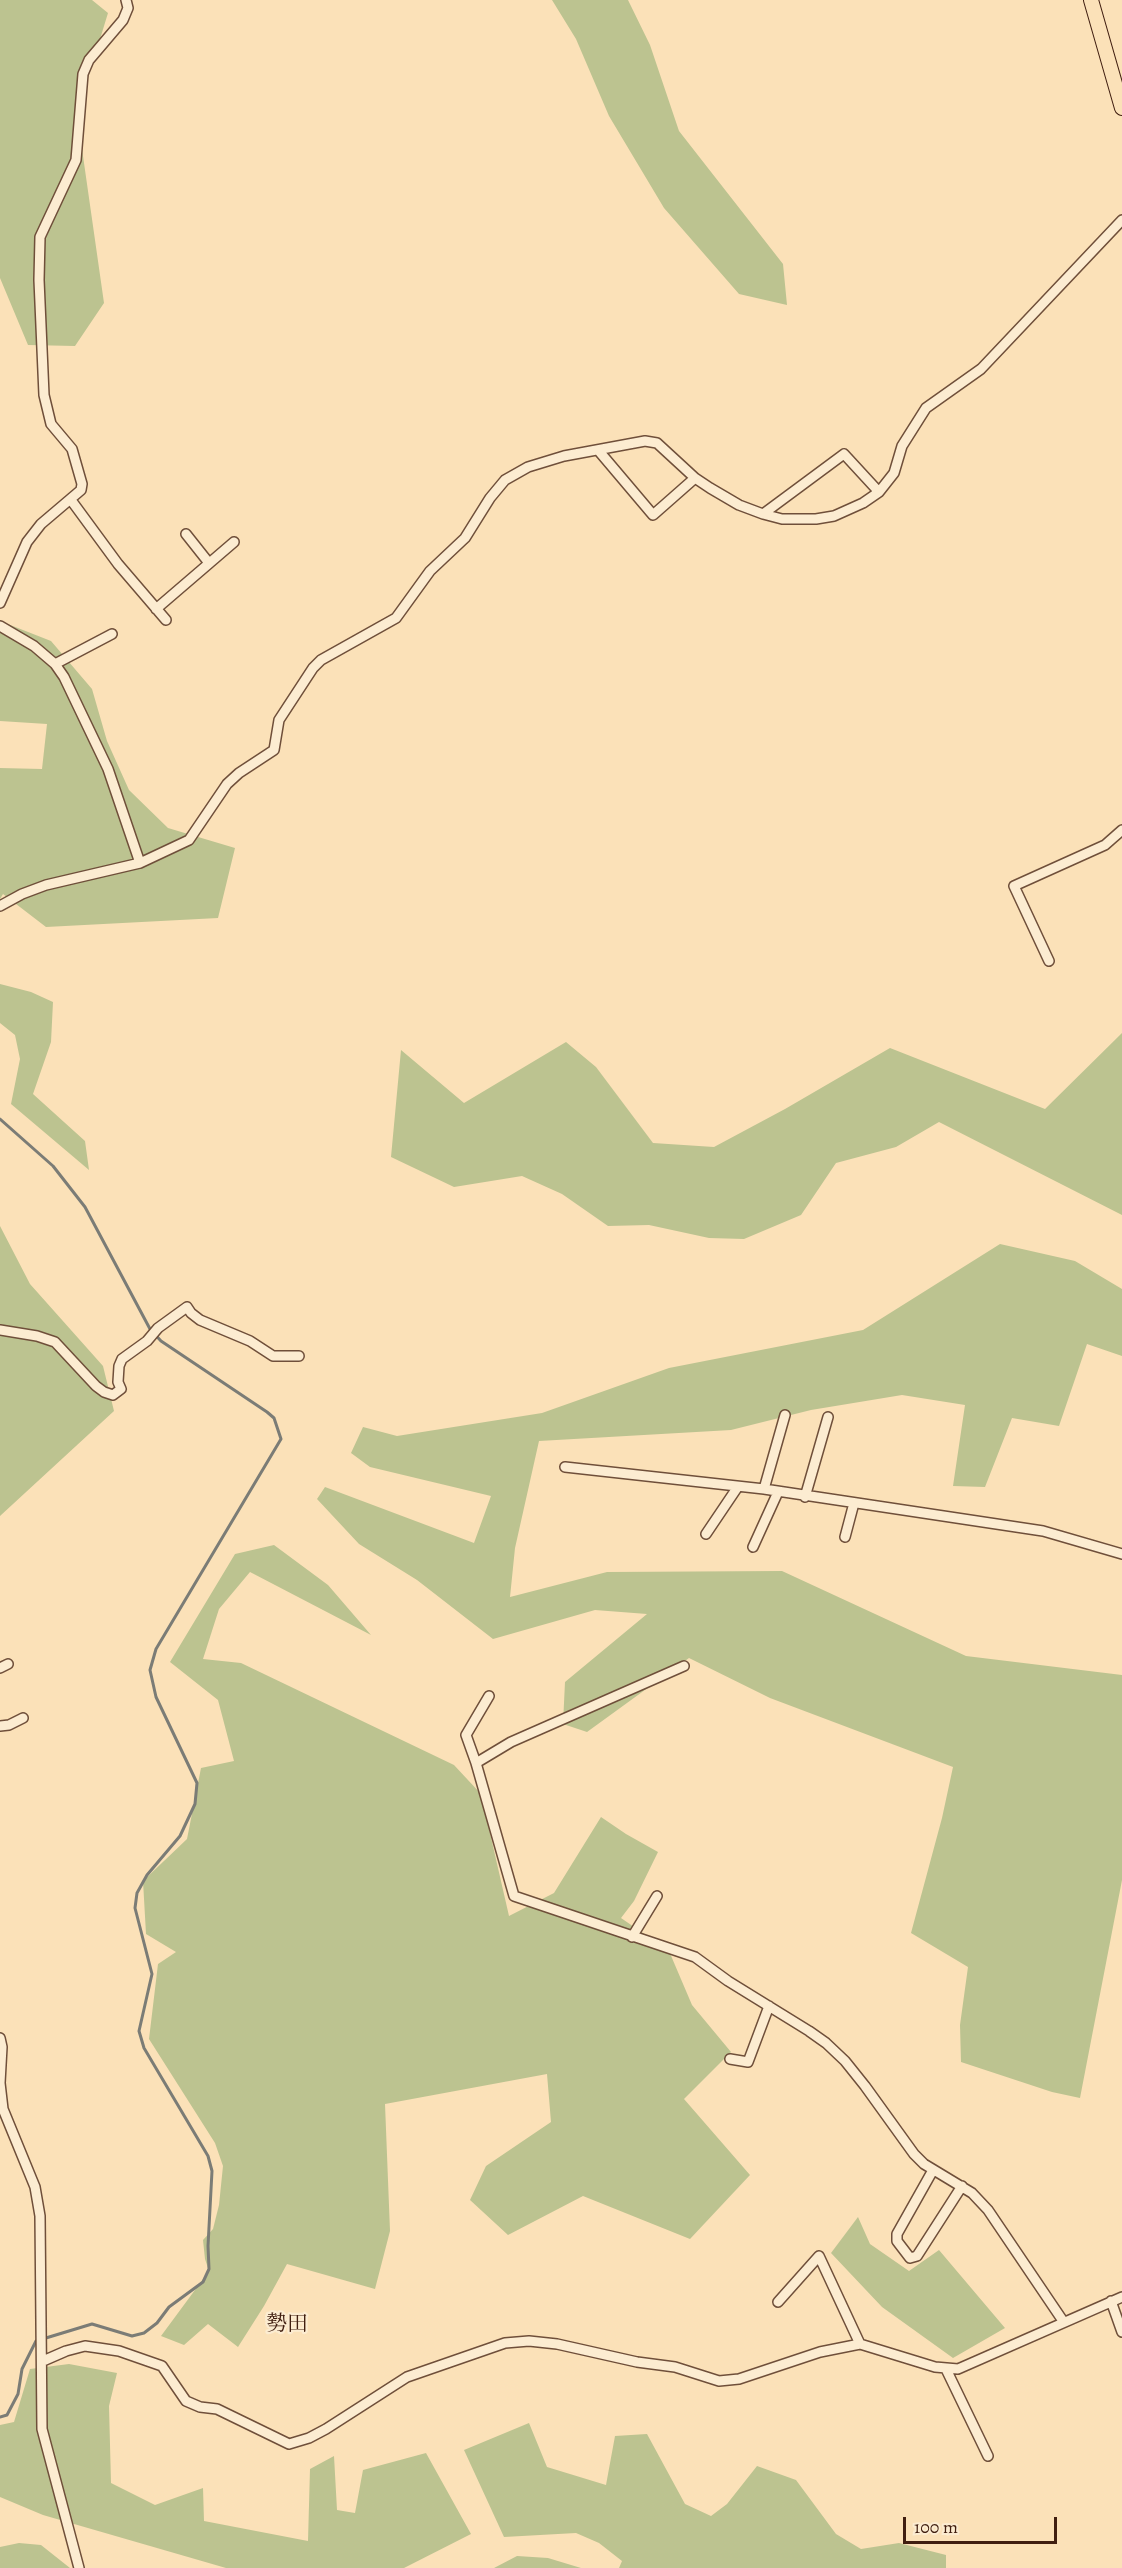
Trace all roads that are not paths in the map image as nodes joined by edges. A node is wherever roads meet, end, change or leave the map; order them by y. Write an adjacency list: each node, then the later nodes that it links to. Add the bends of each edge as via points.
1 (126, 0): 8 (street, via 128,8 123,20 89,60 83,74 76,160 40,237 44,395 51,424 72,449 82,484)
2 (1090, 0): 3 (main road)
3 (1122, 108)
4 (1122, 220): 7 (street, via 981,369 926,408 902,446 894,473)
5 (598, 450): 6 (street, via 640,441 657,443); 6 (street, via 653,515); 20 (street, via 528,467 505,480 465,538 430,571 396,618 313,668 279,720 274,750 227,784 195,834 182,845)
6 (695, 478): 9 (street, via 739,505)
7 (879, 492): 9 (street, via 848,510 816,519 782,519); 9 (street, via 844,454)
8 (72, 500): 13 (street, via 41,524 27,542); 14 (street)
9 (763, 514)
10 (186, 534): 12 (street)
11 (234, 542): 12 (street)
12 (209, 563): 14 (street)
13 (0, 603)
14 (156, 609): 15 (street)
15 (166, 620)
16 (0, 626): 18 (street)
17 (112, 634): 18 (street)
18 (55, 664): 20 (street, via 108,769)
19 (1122, 830): 22 (street, via 1105,845 1014,886)
20 (140, 863): 21 (street, via 46,885)
21 (0, 906)
22 (1048, 961)
23 (0, 1330): 24 (street, via 55,1342 96,1386 113,1395 121,1389 118,1365 122,1359 187,1306 200,1320 250,1341 273,1356)
24 (299, 1356)
25 (785, 1415): 29 (street)
26 (828, 1417): 31 (street)
27 (565, 1467): 28 (street)
28 (737, 1488): 29 (street); 33 (street)
29 (764, 1490): 30 (street)
30 (778, 1492): 31 (street); 35 (street)
31 (805, 1497): 32 (street)
32 (854, 1503): 34 (street); 36 (street, via 1043,1531)
33 (706, 1534)
34 (845, 1537)
35 (753, 1547)
36 (1122, 1554)
37 (684, 1666): 41 (street, via 511,1742)
38 (489, 1696): 41 (street, via 466,1735)
39 (22, 1718): 40 (street)
40 (0, 1726)
41 (476, 1763): 43 (street, via 514,1896)
42 (657, 1896): 43 (street)
43 (632, 1936): 44 (street, via 695,1957)
44 (769, 2006): 46 (street, via 748,2062); 47 (street, via 846,2061 914,2154)
45 (0, 2038): 55 (street, via 3,2109 38,2200)
46 (730, 2059)
47 (933, 2170): 48 (street); 48 (street, via 897,2234 897,2241 910,2258 917,2256)
48 (962, 2186): 52 (street, via 988,2210)
49 (1122, 2297): 50 (street)
50 (1111, 2301): 52 (street); 53 (street)
51 (778, 2302): 54 (street, via 819,2256)
52 (1063, 2322): 56 (street, via 958,2368)
53 (1122, 2332)
54 (860, 2344): 55 (street, via 820,2352 739,2379 718,2381 675,2367 556,2344 506,2343 407,2377 326,2429 289,2444 217,2409 200,2408 186,2401 162,2366 119,2350 85,2346); 56 (street)
55 (43, 2361): 58 (street, via 42,2429)
56 (946, 2369): 57 (street)
57 (988, 2456)
58 (79, 2568)

